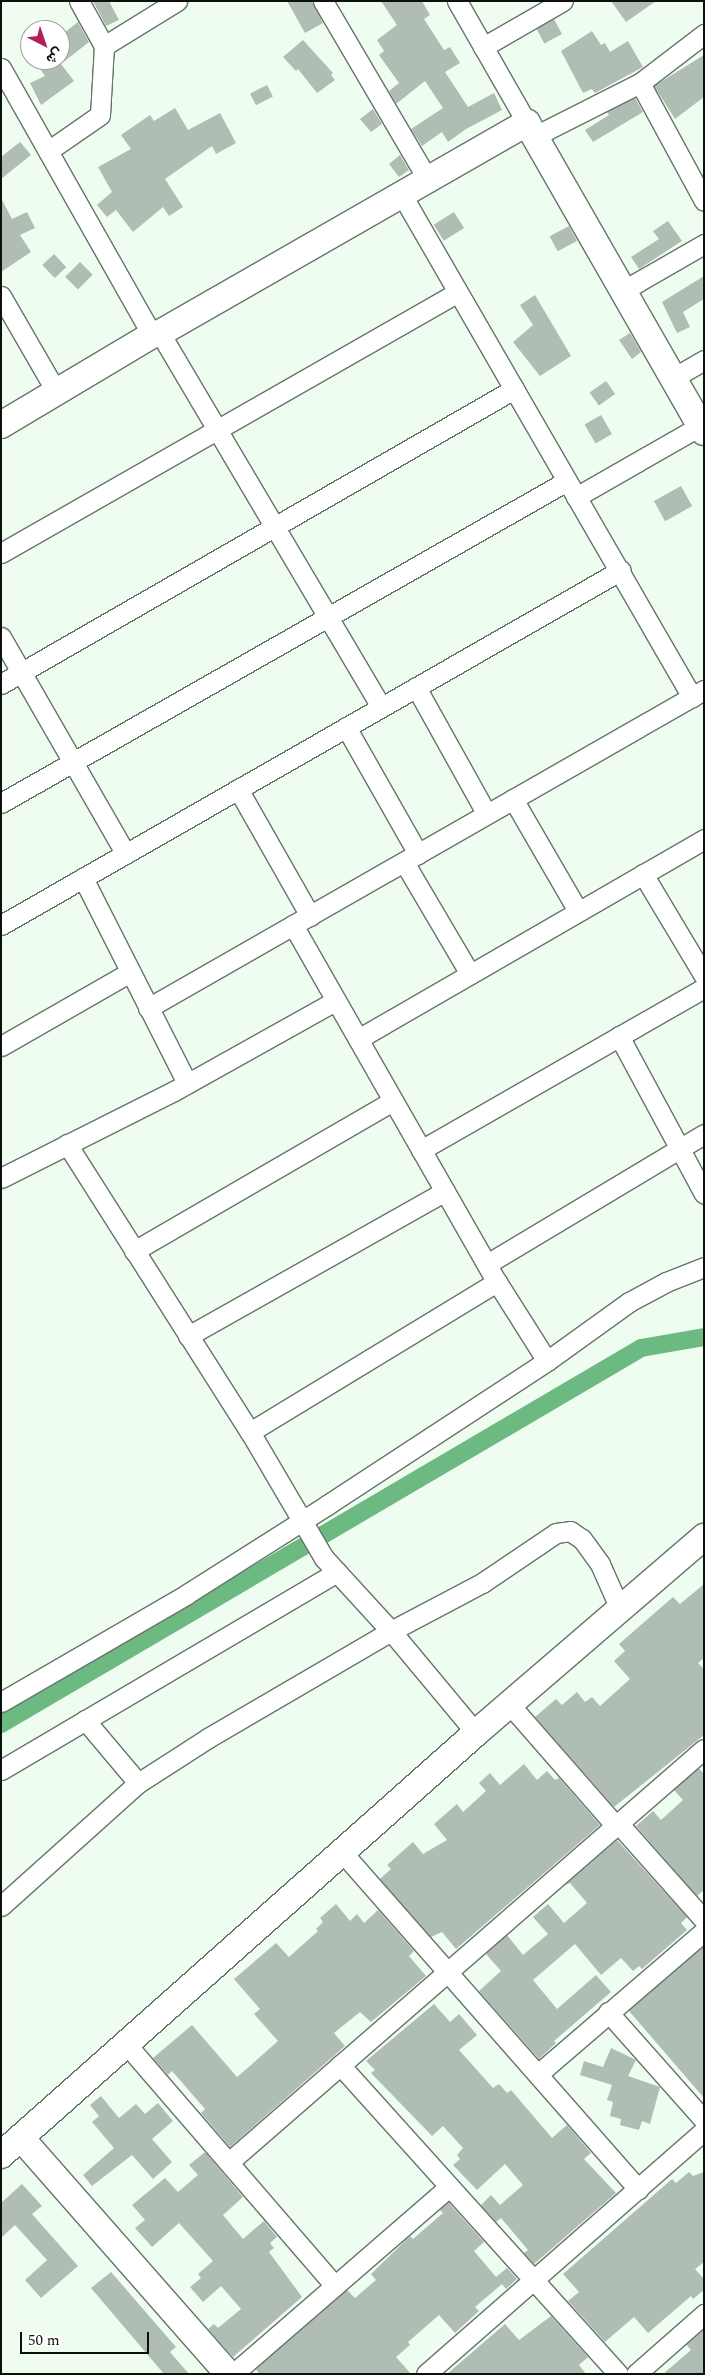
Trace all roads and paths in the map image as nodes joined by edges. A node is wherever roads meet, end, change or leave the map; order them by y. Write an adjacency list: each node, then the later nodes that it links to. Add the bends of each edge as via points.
1 (79, 1): 7 (street)
2 (177, 1): 7 (street)
3 (323, 1): 14 (street)
4 (457, 1): 8 (street)
5 (563, 1): 8 (street)
6 (704, 34): 10 (street)
7 (104, 46): 12 (street, via 100,115)
8 (483, 47): 11 (street)
9 (3, 75): 12 (street)
10 (640, 83): 11 (street); 13 (street)
11 (531, 130): 14 (street); 18 (street)
12 (48, 151): 21 (street)
13 (698, 175): 16 (street)
14 (428, 180): 15 (street)
15 (402, 195): 19 (street); 21 (street)
16 (704, 201)
17 (704, 244): 18 (street)
18 (624, 290): 23 (street)
19 (458, 292): 24 (street); 28 (street)
20 (1, 296): 25 (street)
21 (156, 334): 25 (street); 28 (street)
22 (704, 360): 23 (street)
23 (673, 378): 27 (street)
24 (514, 389): 29 (street); 30 (street)
25 (57, 393): 26 (street)
26 (1, 425)
27 (702, 429): 29 (street)
28 (218, 430): 30 (street); 31 (street)
29 (572, 489): 32 (street); 33 (street)
30 (273, 528): 33 (street); 35 (street)
31 (1, 553)
32 (621, 570): 37 (street); 38 (street)
33 (327, 619): 39 (street); 41 (street)
34 (1, 637): 35 (street)
35 (21, 672): 36 (street); 41 (street)
36 (1, 684)
37 (416, 687): 39 (street); 45 (street)
38 (698, 694): 43 (street)
39 (381, 707): 40 (street)
40 (346, 727): 42 (street); 48 (street)
41 (72, 762): 44 (street); 47 (street)
42 (238, 789): 47 (street); 52 (street)
43 (513, 800): 45 (street); 51 (street)
44 (1, 803)
45 (486, 814): 48 (street)
46 (704, 839): 49 (street)
47 (126, 854): 50 (street)
48 (411, 858): 52 (street); 56 (street)
49 (643, 874): 51 (street); 57 (street)
50 (83, 878): 53 (street); 55 (street)
51 (578, 911): 56 (street)
52 (310, 916): 54 (street)
53 (1, 925)
54 (292, 926): 59 (street); 60 (street)
55 (130, 972): 60 (street); 63 (street)
56 (470, 974): 62 (street)
57 (704, 976)
58 (704, 988): 61 (street)
59 (335, 1001): 62 (street); 64 (street)
60 (148, 1008): 64 (street)
61 (619, 1036): 68 (street); 69 (street)
62 (358, 1039): 65 (street)
63 (1, 1046)
64 (187, 1083): 67 (street)
65 (393, 1102): 69 (street); 73 (street)
66 (704, 1134): 68 (street)
67 (67, 1144): 70 (street); 73 (street)
68 (680, 1147): 72 (street); 74 (street)
69 (421, 1150): 71 (street)
70 (1, 1178)
71 (445, 1191): 74 (street); 77 (street)
72 (704, 1194)
73 (134, 1251): 77 (street)
74 (486, 1264): 76 (street)
75 (704, 1267): 78 (street, via 629,1302)
76 (497, 1282): 78 (street); 79 (street)
77 (188, 1336): 79 (street)
78 (547, 1361): 80 (street)
79 (250, 1432): 80 (street)
80 (304, 1520): 82 (street, via 311,1538); 85 (street, via 187,1594)
81 (704, 1537): 83 (street)
82 (337, 1572): 84 (street); 87 (street)
83 (620, 1609): 84 (street, via 591,1550 576,1534 563,1530 482,1583); 86 (street)
84 (391, 1631): 88 (street); 91 (street, via 208,1738)
85 (1, 1702)
86 (510, 1705): 88 (street); 92 (street)
87 (85, 1720): 90 (street); 91 (street)
88 (476, 1733): 93 (street)
89 (704, 1749): 92 (street)
90 (1, 1770)
91 (138, 1783): 94 (street)
92 (617, 1824): 95 (street); 97 (street)
93 (342, 1852): 97 (street); 99 (street)
94 (1, 1906)
95 (704, 1920)
96 (704, 1930): 98 (street)
97 (447, 1972): 100 (street); 101 (street)
98 (608, 2012): 101 (street); 102 (street)
99 (126, 2045): 104 (street); 106 (street)
100 (340, 2065): 106 (street); 107 (street)
101 (538, 2074): 108 (street)
102 (704, 2120)
103 (704, 2131): 108 (street)
104 (21, 2138): 105 (street); 112 (street)
105 (1, 2155)
106 (229, 2162): 110 (street)
107 (449, 2186): 109 (street); 110 (street)
108 (638, 2189): 109 (street)
109 (533, 2280): 114 (street); 115 (street)
110 (335, 2286): 113 (street)
111 (704, 2314): 116 (street)
112 (228, 2374)
113 (233, 2374)
114 (426, 2374)
115 (618, 2374)
116 (636, 2374)

